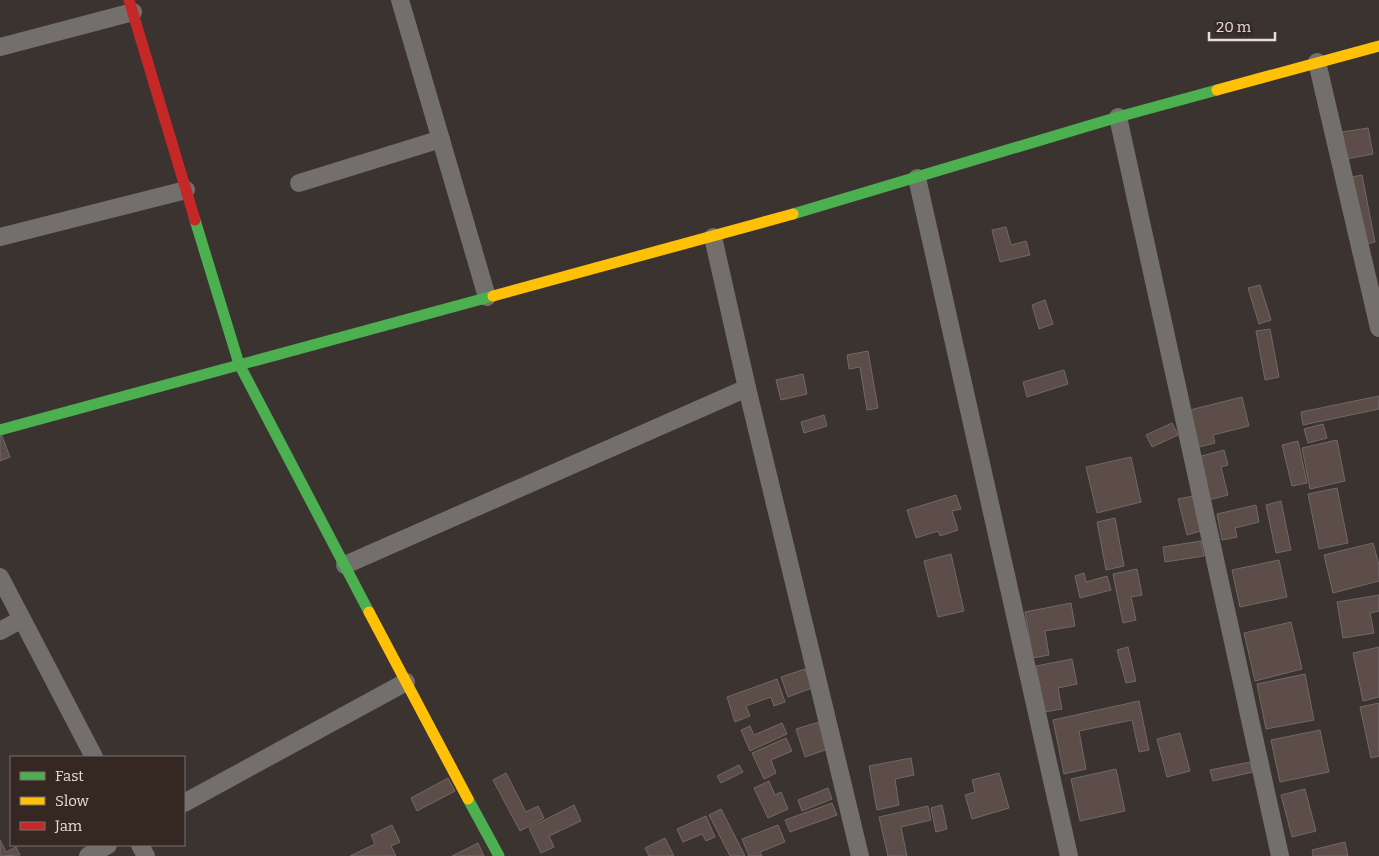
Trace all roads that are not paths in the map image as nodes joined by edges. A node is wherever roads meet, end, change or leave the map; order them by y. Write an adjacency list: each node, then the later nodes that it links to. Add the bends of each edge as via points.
1 (400, 0): 7 (street)
2 (131, 6): 3 (street); 10 (street)
3 (0, 46)
4 (1379, 46): 5 (street)
5 (1317, 62): 6 (street); 14 (street)
6 (1118, 116): 8 (street); 30 (street)
7 (441, 139): 9 (street); 13 (street)
8 (917, 178): 12 (street); 29 (street)
9 (299, 183)
10 (186, 190): 11 (street); 15 (street)
11 (0, 237)
12 (713, 237): 13 (street); 16 (street)
13 (487, 297): 15 (street)
14 (1379, 328)
15 (239, 364): 17 (street); 18 (street)
16 (747, 388): 18 (street); 28 (street)
17 (0, 430)
18 (345, 566): 22 (street)
19 (0, 577): 20 (street)
20 (22, 619): 21 (street); 23 (street)
21 (0, 631)
22 (406, 682): 24 (street); 27 (street)
23 (93, 756)
24 (185, 802)
25 (106, 846): 26 (street)
26 (88, 856)
27 (499, 856)
28 (860, 856)
29 (1069, 856)
30 (1280, 856)

